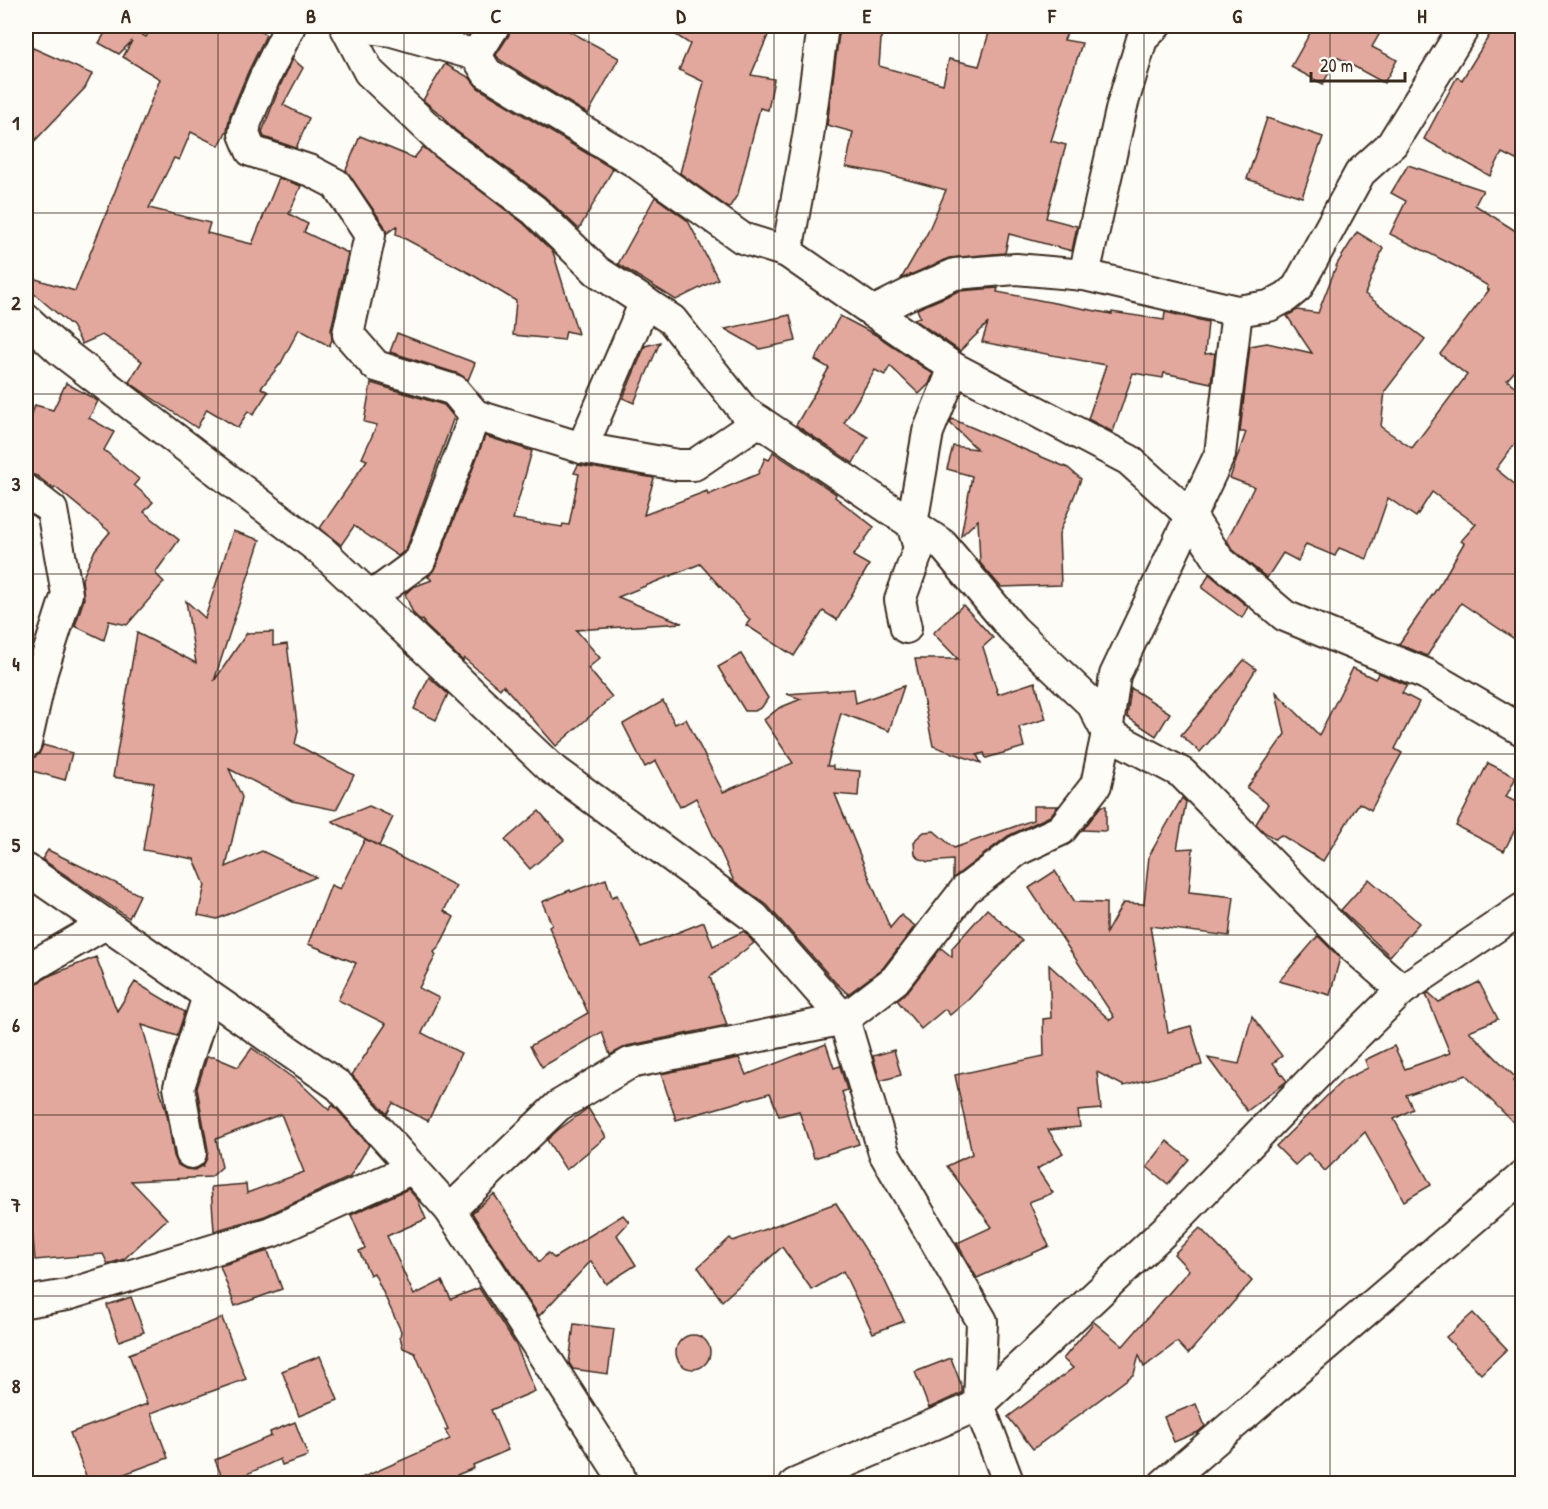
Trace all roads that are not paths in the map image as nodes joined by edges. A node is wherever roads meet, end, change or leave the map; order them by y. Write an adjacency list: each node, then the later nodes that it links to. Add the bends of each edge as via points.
1 (290, 26): 16 (street, via 246,122 244,134 251,151 311,171 336,184 370,235 348,334 376,366 454,390)
2 (345, 26): 11 (street, via 369,72 444,143 534,210 597,271)
3 (352, 26): 8 (street, via 392,31)
4 (494, 26): 8 (street)
5 (823, 26): 9 (street)
6 (1155, 26): 10 (street, via 1142,39 1122,106)
7 (1465, 26): 12 (street, via 1392,144 1360,173 1297,288 1269,306)
8 (476, 55): 9 (street, via 487,73 635,162 742,238)
9 (787, 252): 13 (street)
10 (1084, 275): 12 (street); 13 (street, via 1016,269 955,274)
11 (645, 302): 17 (street, via 672,320 744,411); 18 (street)
12 (1237, 311): 20 (street, via 1220,454)
13 (873, 312): 15 (street)
14 (30, 331): 22 (street, via 323,552)
15 (954, 368): 20 (street, via 1129,460); 21 (street, via 928,432)
16 (475, 415): 18 (street); 22 (street, via 420,561)
17 (759, 421): 18 (street, via 694,465); 21 (street)
18 (582, 448)
19 (26, 490): 26 (street, via 52,510 67,594 42,672)
20 (1190, 515): 24 (street, via 1219,560 1286,616 1426,674); 25 (street, via 1115,675)
21 (912, 524): 23 (street, via 919,548 900,600); 25 (street, via 942,544 1013,629 1092,704)
22 (371, 597): 33 (street, via 550,767 754,917)
23 (906, 628)
24 (1522, 730)
25 (1107, 733): 31 (street, via 1182,773 1354,948); 33 (street, via 1096,785 1061,830 1018,850 965,890 895,980)
26 (26, 743)
27 (26, 869): 29 (street)
28 (1522, 909): 31 (street)
29 (105, 924): 30 (street); 32 (street)
30 (26, 970)
31 (1402, 990): 39 (street, via 1173,1222)
32 (208, 996): 34 (street, via 179,1088); 35 (street, via 339,1086)
33 (844, 1019): 37 (street, via 630,1063 558,1106); 39 (street, via 884,1153 982,1321)
34 (191, 1153)
35 (413, 1168): 37 (street); 38 (street, via 271,1232 67,1295)
36 (1522, 1177): 43 (street)
37 (450, 1210): 40 (street, via 617,1469)
38 (26, 1302)
39 (979, 1405): 41 (street); 42 (street)
40 (622, 1484)
41 (795, 1484)
42 (1009, 1484)
43 (1164, 1484)

